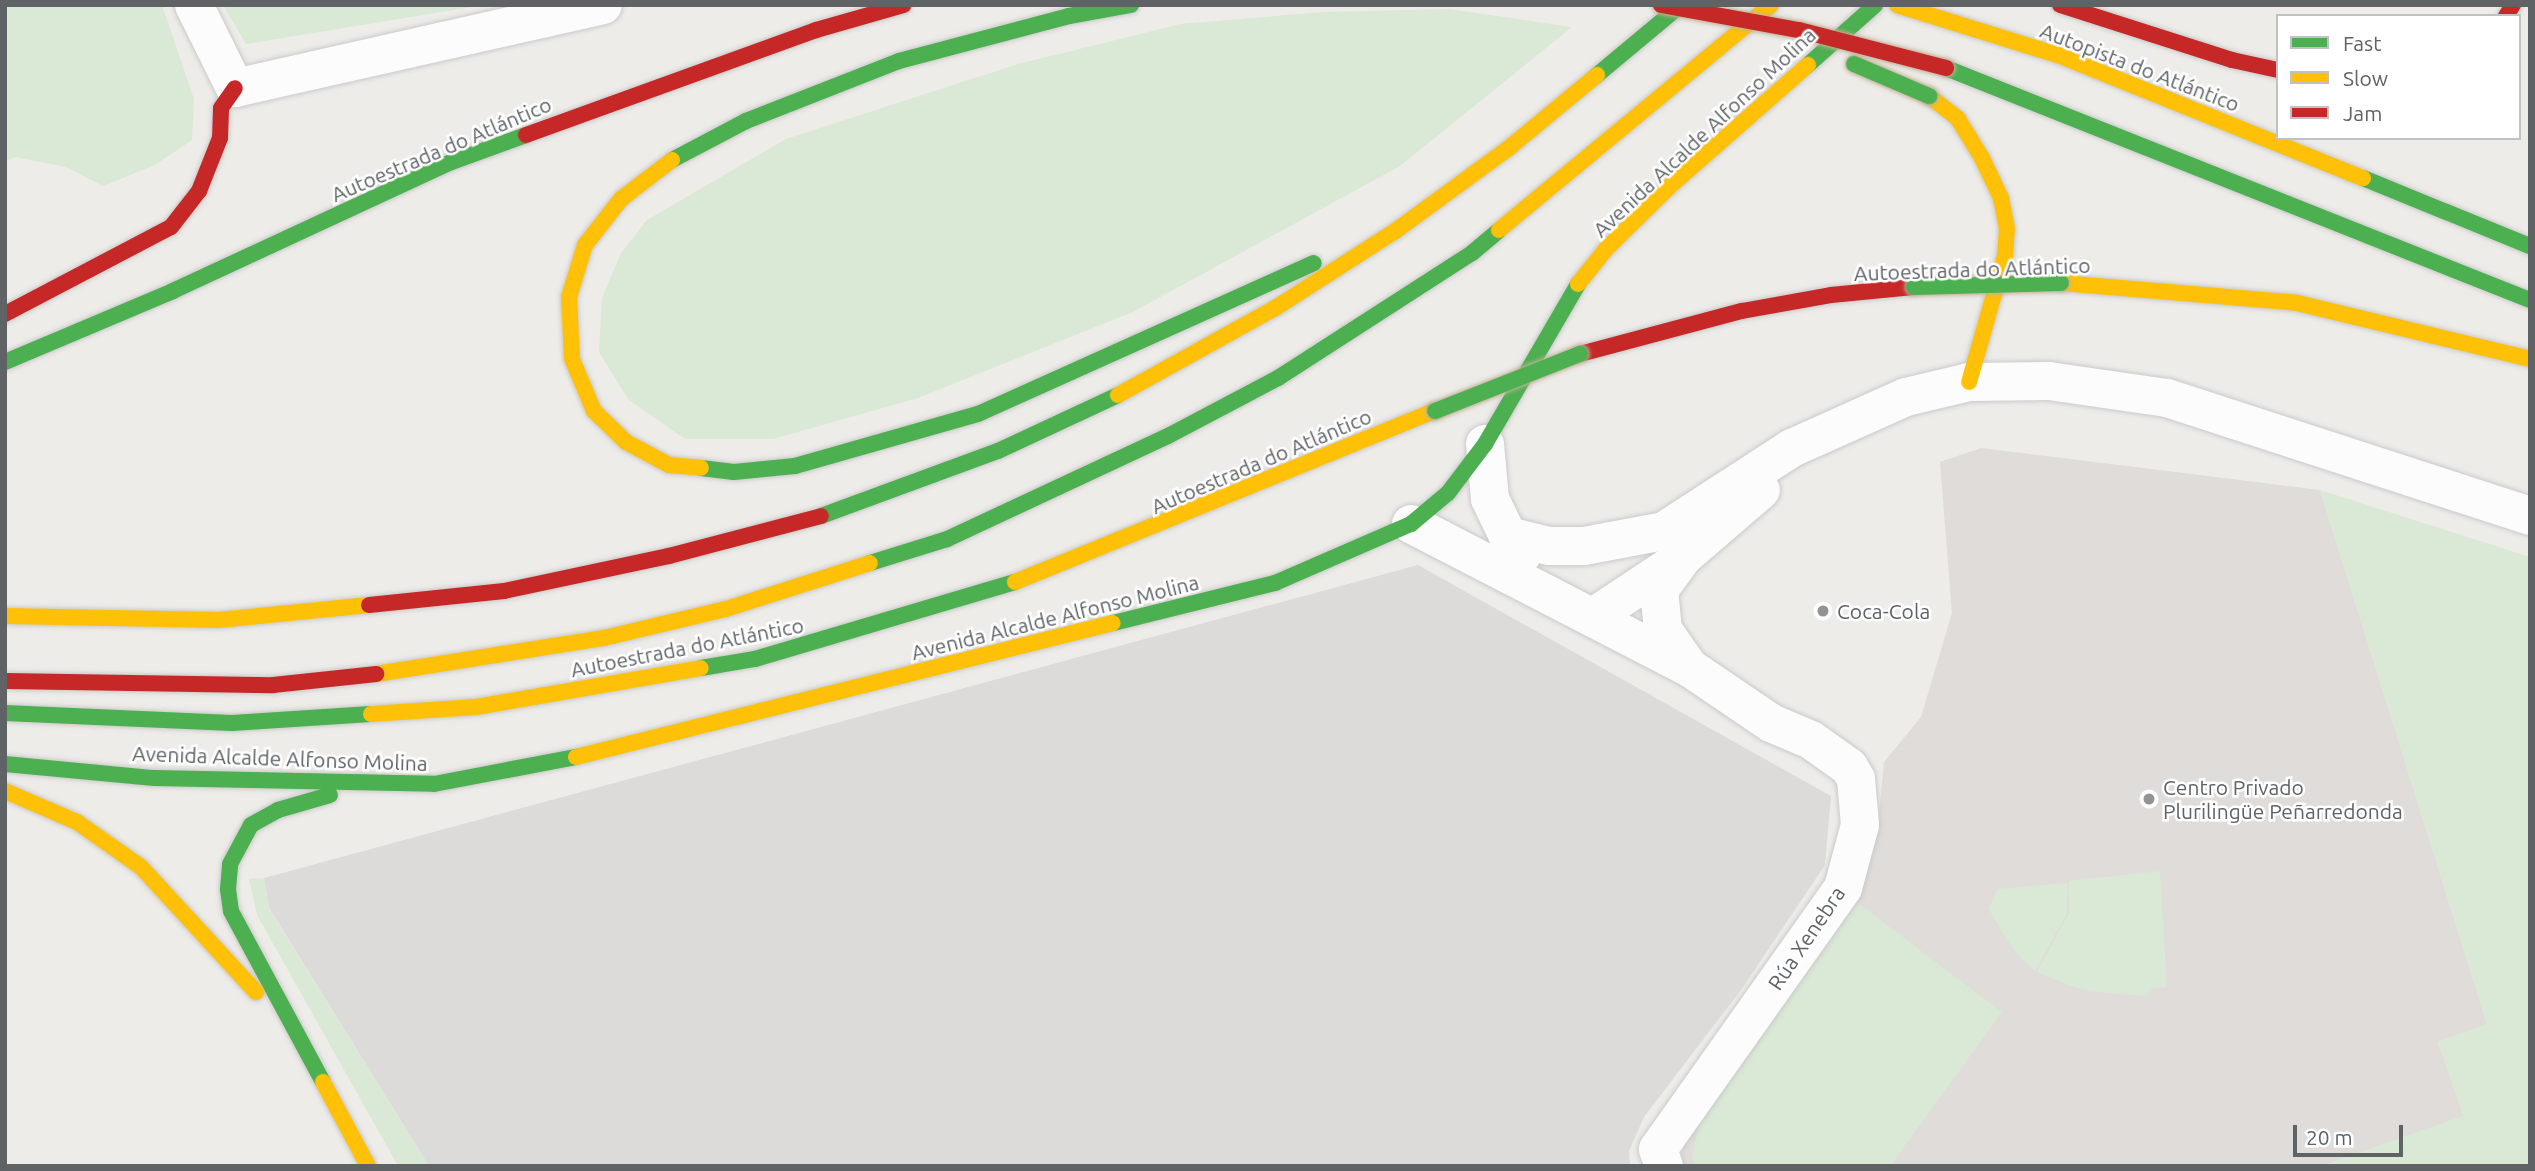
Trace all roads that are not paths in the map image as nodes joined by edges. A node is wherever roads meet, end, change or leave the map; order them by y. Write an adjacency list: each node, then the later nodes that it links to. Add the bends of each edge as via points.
1 (194, 5): 12 (street)
2 (603, 5): 12 (street)
3 (904, 5): 18 (main road, Autoestrada do Atlántico, via 803,34 449,163 173,291)
4 (1131, 5): 13 (main road, via 1069,16 899,61 746,121 677,157 630,192 585,246 569,298 572,359 594,411 626,442 670,465 734,472 795,466 978,414 1257,285)
5 (1659, 5): 15 (main road, bridge, via 1799,30 1946,68); 19 (main road, bridge, via 1859,65 1928,96 1958,120 2001,198 2007,228 2005,256)
6 (1681, 5): 13 (main road, via 1510,147)
7 (1771, 5): 28 (main road, via 1472,253 1266,384 1168,436 947,538 726,609 604,638 386,673 273,685)
8 (1875, 5): 20 (main road, Avenida Alcalde Alfonso Molina, via 1669,187 1606,249 1574,289)
9 (1897, 5): 14 (main road, Autopista do Atlántico, via 2059,55)
10 (2060, 5): 11 (main road)
11 (2276, 70)
12 (235, 88): 16 (main road, via 221,108 220,138 199,191 171,228)
13 (1394, 232): 25 (main road, via 1153,378 998,451 820,516 669,556 504,591 219,620)
14 (2530, 246)
15 (2530, 299)
16 (5, 314)
17 (2530, 359): 29 (main road, Autoestrada do Atlántico, bridge, via 2297,303 2061,283 1914,287 1830,295 1742,311 1580,354 1048,572 755,659 476,707 232,723)
18 (5, 362)
19 (1969, 382): 21 (street, via 2049,381 2167,398); 24 (street, via 1906,397 1846,425)
20 (1485, 444): 22 (main road, Avenida Alcalde Alfonso Molina, via 1448,493); 23 (street, Rúa Xenebra, via 1490,499)
21 (2530, 516)
22 (1411, 524): 26 (street, Rúa Xenebra); 31 (main road, Avenida Alcalde Alfonso Molina, via 1275,583 559,761 434,784)
23 (1508, 536): 24 (street, via 1549,546); 26 (street, Rúa Xenebra)
24 (1673, 545): 26 (street); 27 (street, via 1659,590 1663,630)
25 (5, 616)
26 (1592, 617): 27 (street, Rúa Xenebra)
27 (1690, 668): 35 (street, Rúa Xenebra, via 1771,723 1811,740 1849,767 1856,779 1860,825 1843,888 1658,1149)
28 (5, 681)
29 (5, 713)
30 (5, 764): 31 (main road, Avenida Alcalde Alfonso Molina, via 154,778)
31 (369, 786): 33 (main road, via 303,801 264,817 251,825 230,864 231,911)
32 (5, 791): 33 (main road, via 77,822 141,867 202,929)
33 (301, 1045): 34 (main road)
34 (368, 1166)
35 (1664, 1166)

